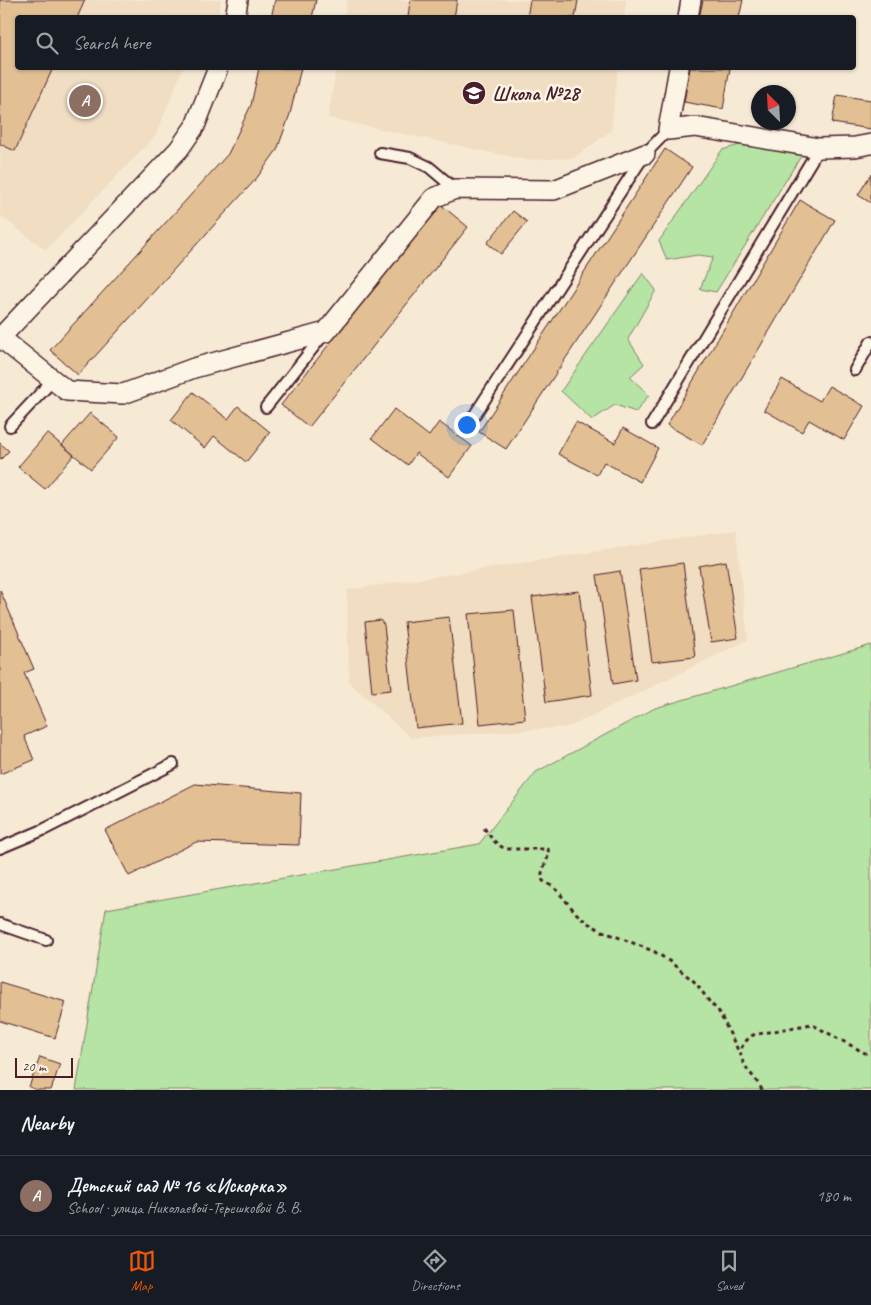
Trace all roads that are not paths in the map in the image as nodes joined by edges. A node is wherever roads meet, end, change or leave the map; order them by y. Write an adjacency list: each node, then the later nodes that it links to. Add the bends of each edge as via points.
1 (238, 0): 3 (street)
2 (692, 0): 4 (street)
3 (236, 15)
4 (689, 15)
5 (217, 70): 14 (street, via 195,126 179,149)
6 (679, 70): 7 (street)
7 (668, 130): 9 (street, via 695,126); 11 (lane)
8 (871, 144): 9 (street)
9 (819, 148): 19 (lane)
10 (380, 153): 12 (lane, via 410,158 429,168)
11 (645, 154): 12 (street, via 554,190); 20 (lane)
12 (455, 190): 13 (street, via 434,198)
13 (326, 332): 17 (street, via 194,368 123,394 67,391); 18 (lane)
14 (0, 338): 17 (street)
15 (871, 342): 16 (lane)
16 (855, 370)
17 (53, 380): 21 (lane)
18 (266, 407)
19 (652, 424)
20 (468, 425)
21 (10, 426)
22 (173, 764): 23 (lane, via 43,830)
23 (0, 848)
24 (0, 924): 25 (lane)
25 (46, 940)

